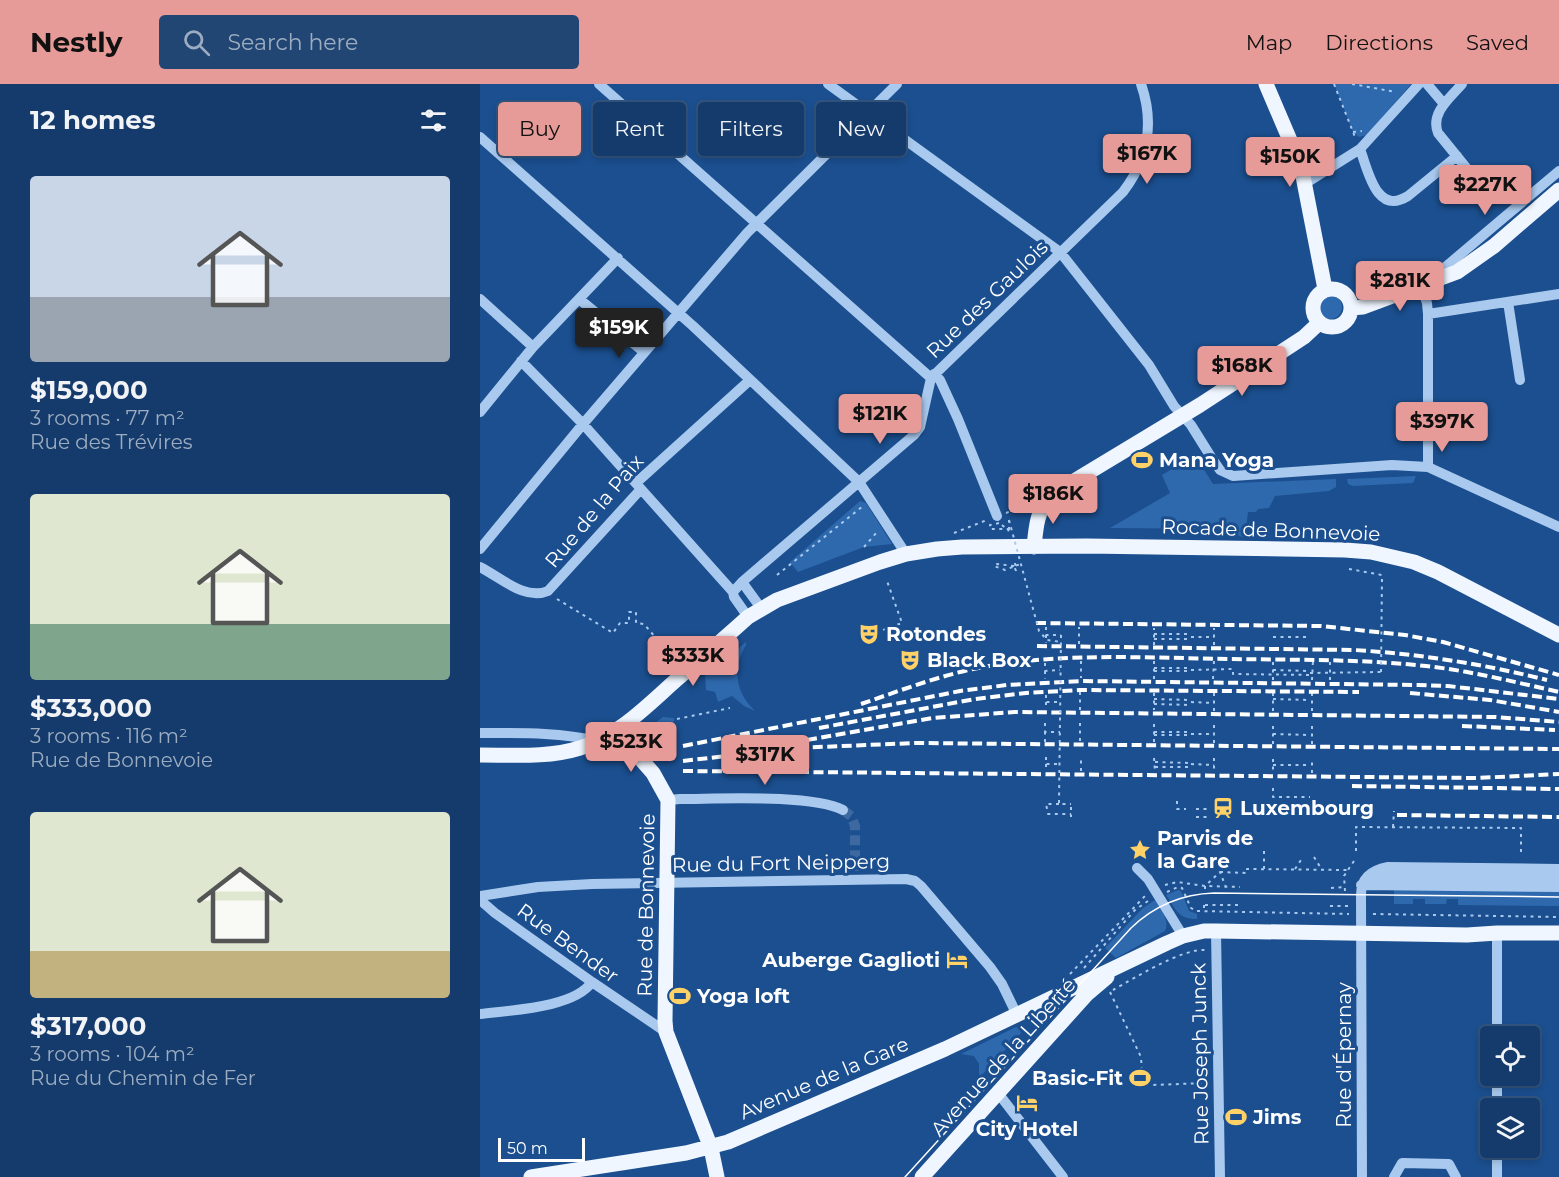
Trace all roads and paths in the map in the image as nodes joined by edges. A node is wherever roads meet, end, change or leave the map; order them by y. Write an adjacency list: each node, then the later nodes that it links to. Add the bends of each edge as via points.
1 (599, 84): 24 (street)
2 (828, 84): 12 (street)
3 (897, 84): 13 (street)
4 (1141, 84): 25 (street, Rue des Gaulois, via 1148,121 1146,152 1135,176)
5 (1266, 84): 21 (main road)
6 (1334, 84): 17 (path)
7 (1352, 84): 11 (path)
8 (1419, 84): 17 (street)
9 (1428, 84): 14 (street)
10 (1462, 84): 14 (street)
11 (1396, 93)
12 (852, 102)
13 (878, 102)
14 (1444, 104): 19 (street, via 1435,117 1435,126)
15 (480, 137): 26 (street)
16 (906, 141): 25 (street)
17 (1360, 149): 19 (street, via 1381,198 1390,202 1399,202); 21 (street)
18 (824, 156): 24 (street)
19 (1456, 156): 23 (street)
20 (1559, 171): 27 (street, via 1443,268)
21 (1305, 183): 29 (main road)
22 (1559, 190): 27 (main road, via 1476,261)
23 (1485, 191)
24 (756, 223): 35 (street); 41 (street)
25 (1060, 252): 41 (street, Rue des Gaulois); 45 (street, via 1149,365)
26 (618, 258): 32 (street); 35 (street)
27 (1440, 279): 28 (main road)
28 (1421, 287): 34 (main road); 36 (street)
29 (1325, 289): 34 (main road, via 1346,294); 37 (main road, via 1312,304)
30 (1559, 294): 33 (street)
31 (480, 299): 38 (street)
32 (579, 299): 38 (street); 39 (street)
33 (1508, 302): 36 (street); 43 (street)
34 (1351, 308): 37 (main road, via 1349,316 1335,327)
35 (678, 313): 39 (street); 42 (street)
36 (1428, 314): 47 (street)
37 (1319, 322): 45 (main road, via 1304,337)
38 (533, 347): 40 (street)
39 (644, 352): 46 (street)
40 (521, 361): 44 (street); 46 (street)
41 (933, 376): 48 (street, Rue des Gaulois, via 920,427); 51 (street, via 940,380)
42 (750, 380): 48 (street); 49 (street, Rue de la Paix)
43 (1520, 380)
44 (480, 412)
45 (1183, 416): 47 (street, via 1210,458 1233,476 1392,465); 56 (main road, via 1051,495 1037,516)
46 (583, 424): 49 (street); 58 (street)
47 (1428, 467): 54 (street)
48 (859, 482): 50 (street); 67 (street, Rue des Gaulois)
49 (639, 486): 68 (street, Rue de la Paix); 69 (street)
50 (870, 500): 53 (street); 65 (path)
51 (998, 516)
52 (1009, 520): 55 (path, bridge)
53 (886, 522): 57 (path); 59 (street)
54 (1559, 527)
55 (1010, 531): 55 (path, bridge, via 999,523 990,525 990,529); 60 (path, bridge)
56 (1035, 546): 59 (main road, via 962,547); 80 (main road, Rocade de Bonnevoie, via 1371,552 1438,572)
57 (864, 547)
58 (480, 549)
59 (906, 554): 70 (main road, via 777,600)
60 (1021, 564): 61 (path, bridge); 87 (path, bridge, via 1042,637)
61 (1015, 565): 61 (path, via 1005,570 994,566 997,564); 64 (path, bridge)
62 (480, 567): 68 (street, Rue de la Paix, via 524,591)
63 (1349, 569): 106 (path, bridge, via 1382,575 1381,672)
64 (1016, 571)
65 (777, 575)
66 (887, 581): 78 (path, via 902,623)
67 (742, 582): 69 (street, Rue des Gaulois); 70 (street)
68 (548, 591): 71 (path, via 612,633 620,623)
69 (733, 592): 70 (street)
70 (755, 613): 143 (main road)
71 (629, 623): 72 (path); 72 (path, via 629,612 636,612)
72 (636, 624): 85 (path, via 644,624)
73 (1046, 627): 79 (path)
74 (1079, 627): 89 (path)
75 (1154, 628): 77 (path)
76 (1214, 628): 82 (path)
77 (1154, 634): 81 (path); 86 (path)
78 (869, 635)
79 (1046, 635): 87 (path, bridge, via 1061,635); 88 (path)
80 (1559, 635)
81 (1191, 637): 82 (path); 86 (path)
82 (1214, 637): 91 (path)
83 (1273, 637): 84 (path)
84 (1310, 637)
85 (656, 638)
86 (1154, 639): 90 (path)
87 (1061, 642): 102 (path, bridge)
88 (1046, 643)
89 (1079, 644)
90 (1154, 645)
91 (1214, 645)
92 (672, 656): 94 (path)
93 (1154, 660): 101 (path)
94 (676, 661)
95 (1081, 661): 108 (path)
96 (1214, 661): 103 (path)
97 (1312, 661): 107 (path)
98 (1273, 662): 105 (path)
99 (1330, 662): 106 (path)
100 (1045, 663): 104 (path)
101 (1154, 669): 103 (path); 110 (path)
102 (1060, 670): 104 (path); 125 (path, bridge)
103 (1214, 670): 105 (path, via 1233,669 1233,674); 111 (path)
104 (1045, 671): 109 (path)
105 (1273, 672): 107 (path); 112 (path)
106 (1330, 672): 107 (path); 114 (path)
107 (1311, 673): 113 (path)
108 (1081, 678)
109 (1045, 679)
110 (1154, 679)
111 (1214, 679)
112 (1273, 680)
113 (1312, 680)
114 (1330, 680)
115 (1080, 692): 131 (path)
116 (1154, 693): 121 (path)
117 (1214, 693): 127 (path)
118 (1273, 693): 122 (path)
119 (1312, 693): 135 (path)
120 (1046, 695): 124 (path)
121 (1154, 699): 126 (path); 128 (path)
122 (1273, 699): 123 (path); 134 (path)
123 (1310, 700)
124 (1048, 702): 125 (path); 130 (path)
125 (1060, 702): 145 (path, bridge)
126 (1191, 702): 127 (path); 128 (path)
127 (1214, 703): 133 (path)
128 (1154, 704): 132 (path)
129 (730, 708): 136 (path)
130 (1046, 709)
131 (1080, 710)
132 (1154, 710)
133 (1214, 711)
134 (1273, 711)
135 (1312, 712)
136 (677, 719)
137 (1045, 723): 144 (path)
138 (1080, 723): 153 (path)
139 (1154, 724): 147 (path)
140 (1214, 724): 148 (path)
141 (1273, 725): 149 (path)
142 (1312, 725): 157 (path)
143 (616, 731): 151 (main road); 181 (main road, Rue de Bonnevoie, via 653,773)
144 (1045, 732): 145 (path); 152 (path)
145 (1060, 732): 167 (path, bridge)
146 (480, 733): 151 (street, via 547,733)
147 (1154, 733): 148 (path); 154 (path)
148 (1214, 734): 155 (path)
149 (1273, 734): 150 (path); 156 (path)
150 (1310, 735)
151 (598, 741): 158 (main road, via 550,754)
152 (1045, 742)
153 (1080, 743)
154 (1154, 743)
155 (1214, 743)
156 (1273, 744)
157 (1312, 744)
158 (480, 754)
159 (1046, 757): 166 (path)
160 (1081, 757): 174 (path)
161 (1155, 758): 165 (path)
162 (1214, 758): 169 (path)
163 (1273, 759): 170 (path)
164 (1312, 759): 178 (path)
165 (1155, 762): 168 (path); 172 (path)
166 (1046, 764): 167 (path, bridge); 173 (path)
167 (1059, 764): 183 (path, bridge)
168 (1191, 765): 169 (path); 172 (path)
169 (1214, 765): 176 (path)
170 (1273, 765): 171 (path); 177 (path)
171 (1310, 765)
172 (1155, 767): 175 (path)
173 (1046, 771)
174 (1081, 771)
175 (1155, 772)
176 (1214, 772)
177 (1273, 773)
178 (1312, 774)
179 (1273, 788): 180 (path, via 1273,797)
180 (1310, 797)
181 (668, 800): 184 (street, via 760,800); 216 (main road, Rue de Bonnevoie)
182 (1177, 801): 185 (path, via 1177,809)
183 (1059, 804): 183 (path, bridge, via 1046,804 1048,814 1071,816 1071,806)
184 (788, 806): 188 (street); 189 (street, via 823,804)
185 (1186, 809)
186 (1196, 809): 187 (path)
187 (1207, 809)
188 (806, 810)
189 (843, 810)
190 (1394, 812): 193 (path)
191 (1196, 817): 192 (path)
192 (1207, 817)
193 (1393, 827): 195 (path, via 1356,826); 196 (path, via 1521,828)
194 (1264, 851): 205 (path)
195 (1356, 851)
196 (1521, 853)
197 (1303, 857): 207 (path)
198 (1314, 858): 210 (path)
199 (1354, 861): 211 (path)
200 (1277, 863): 206 (path)
201 (1309, 864): 208 (path)
202 (1137, 868): 239 (street)
203 (1472, 868): 204 (street); 213 (street); 215 (street, via 1388,867 1375,870)
204 (1497, 868): 209 (street); 213 (street)
205 (1264, 869): 206 (path); 212 (path)
206 (1277, 869): 207 (path)
207 (1295, 869): 208 (path)
208 (1309, 869): 210 (path)
209 (1559, 869)
210 (1322, 870): 211 (path)
211 (1347, 870): 224 (path, via 1345,889)
212 (1220, 873): 221 (path); 223 (path)
213 (1484, 878): 214 (street); 215 (street); 218 (street); 219 (street)
214 (1559, 878)
215 (1364, 880): 218 (street); 236 (street, Rue d'Épernay)
216 (667, 883): 227 (street, Rue du Fort Neipperg, via 538,887); 245 (street, Rue du Fort Neipperg, via 855,875 915,881 990,967); 247 (main road, Rue de Bonnevoie)
217 (1240, 886): 223 (path)
218 (1473, 886): 219 (street)
219 (1497, 886): 222 (street)
220 (1161, 887): 221 (path, via 1177,882)
221 (1205, 887): 223 (path)
222 (1559, 887)
223 (1227, 888)
224 (1331, 888)
225 (1149, 892): 242 (path)
226 (1186, 892): 232 (path, via 1191,908 1196,911)
227 (480, 898): 243 (street, Rue Bender)
228 (1204, 905): 229 (path)
229 (1240, 905)
230 (1330, 906): 231 (path)
231 (1352, 906)
232 (1350, 914)
233 (1371, 914): 234 (path)
234 (1559, 917)
235 (1216, 931): 236 (main road); 239 (main road); 248 (street, Rue Joseph Junck)
236 (1361, 933): 237 (main road); 258 (street, Rue d'Épernay)
237 (1497, 933): 238 (main road); 246 (street)
238 (1559, 933)
239 (1183, 936): 241 (main road)
240 (1212, 951): 248 (path, via 1188,953 1108,993 1141,1057 1142,1073 1152,1085)
241 (1118, 968): 245 (main road, Avenue de la Gare); 249 (main road, Avenue de la Liberté, via 1088,994)
242 (1066, 978)
243 (592, 982): 244 (street, via 570,1000); 247 (street, Rue Bender)
244 (480, 1014)
245 (1017, 1015): 250 (main road, Avenue de la Gare)
246 (1497, 1026)
247 (666, 1032): 250 (main road, Rue de Bonnevoie)
248 (1218, 1082): 257 (street, Rue Joseph Junck)
249 (998, 1093): 255 (main road, Avenue de la Liberté); 256 (street)
250 (711, 1148): 252 (main road, Avenue de la Gare); 254 (main road, Rue de Bonnevoie)
251 (1497, 1158): 261 (street)
252 (589, 1173): 253 (main road, Avenue de la Gare)
253 (531, 1177)
254 (717, 1177)
255 (922, 1177)
256 (1063, 1177)
257 (1220, 1177)
258 (1362, 1177)
259 (1395, 1177): 260 (street, via 1402,1163 1449,1164)
260 (1455, 1177)
261 (1497, 1177)

